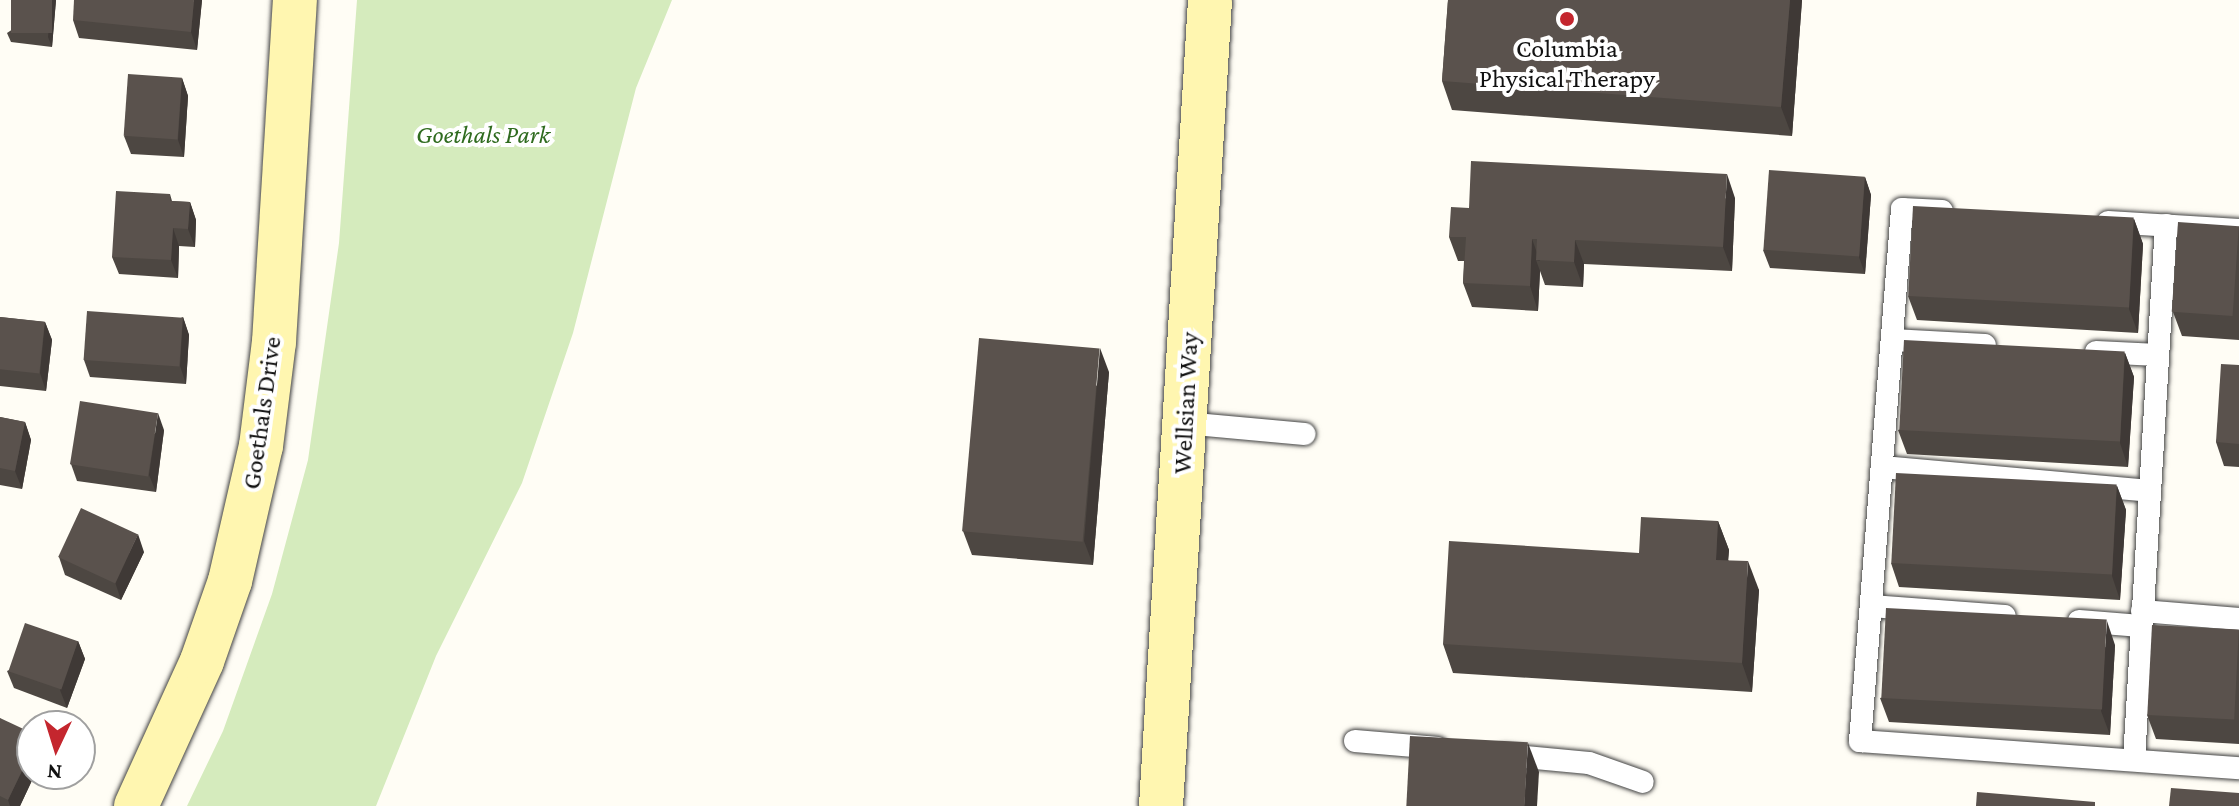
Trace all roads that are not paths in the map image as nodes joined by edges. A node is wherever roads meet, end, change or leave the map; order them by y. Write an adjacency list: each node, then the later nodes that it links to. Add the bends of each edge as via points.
1 (295, 0): 24 (street, Goethals Drive, via 274,342 261,446 230,581 202,661)
2 (1210, 0): 11 (street, Wellsian Way)
3 (1964, 213): 7 (lane, via 1902,209)
4 (2089, 220): 5 (lane)
5 (2166, 225): 6 (lane); 10 (lane)
6 (2239, 230)
7 (1892, 340): 8 (lane); 13 (lane)
8 (2001, 346)
9 (2080, 351): 10 (lane)
10 (2158, 355): 14 (lane)
11 (1184, 423): 12 (lane); 25 (street, Wellsian Way)
12 (1305, 434)
13 (1882, 467): 14 (lane); 15 (lane)
14 (2150, 491): 17 (lane)
15 (1871, 606): 16 (lane); 21 (lane, via 1860,741)
16 (2030, 618)
17 (2142, 618): 18 (lane); 19 (lane); 21 (lane)
18 (2239, 619)
19 (2062, 620)
20 (1355, 741): 23 (lane, via 1589,763)
21 (2134, 760): 22 (lane)
22 (2239, 768)
23 (1643, 782)
24 (136, 806)
25 (1161, 806)

